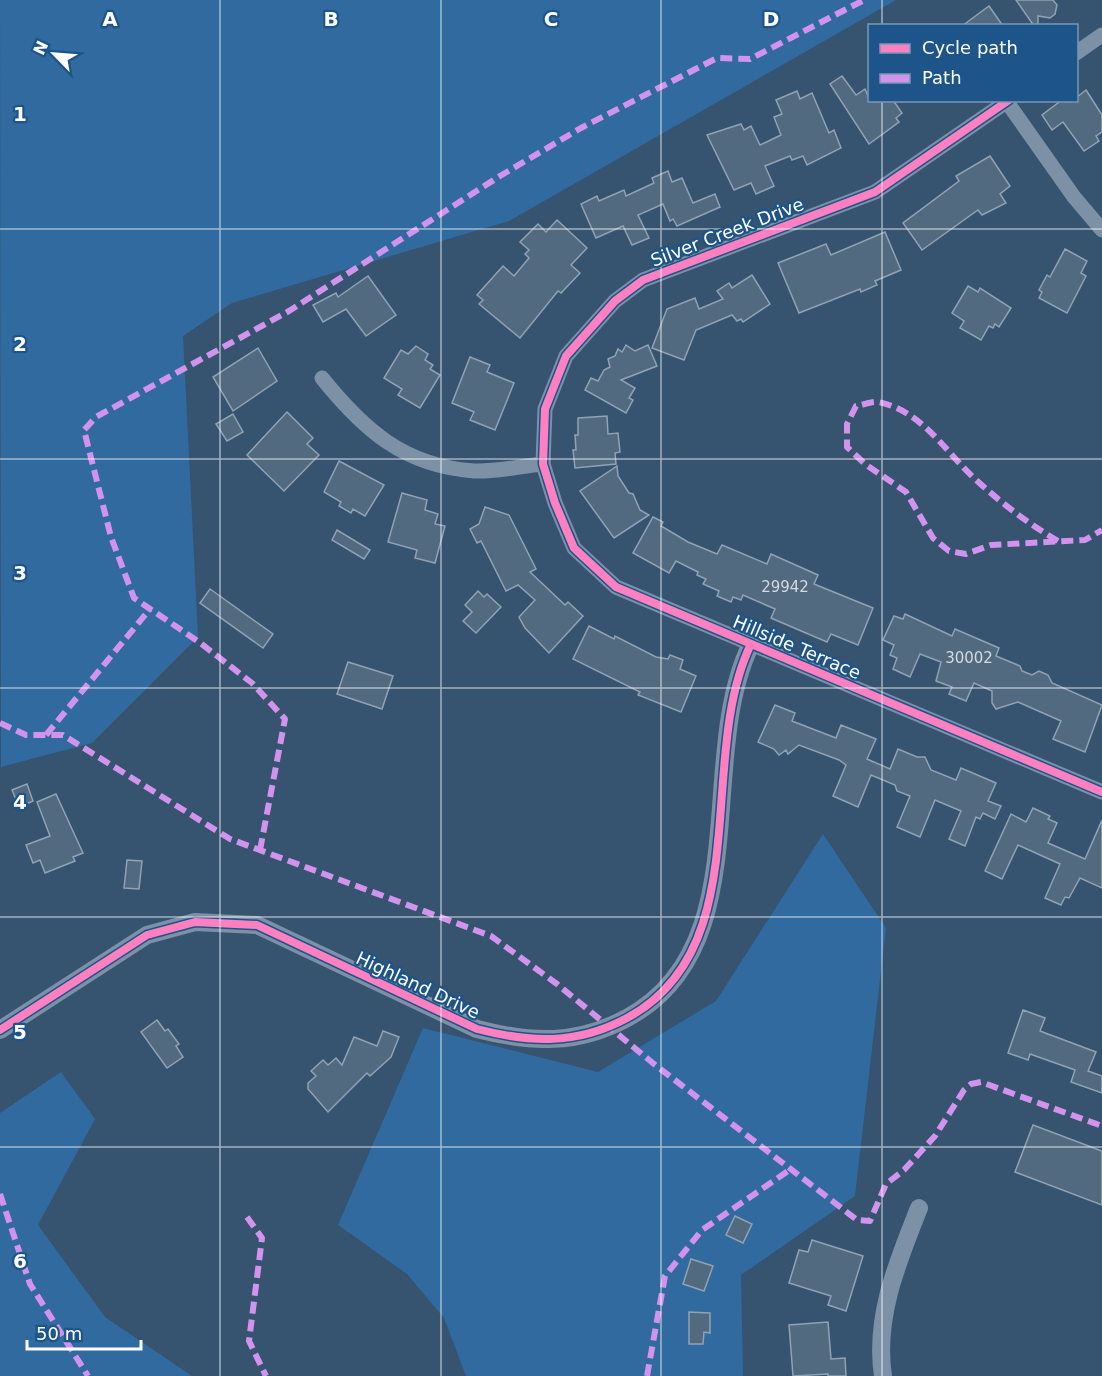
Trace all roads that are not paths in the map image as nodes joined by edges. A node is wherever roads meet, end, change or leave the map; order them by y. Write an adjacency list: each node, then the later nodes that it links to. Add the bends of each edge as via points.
1 (1102, 35): 2 (street)
2 (1078, 52)
3 (1007, 102): 7 (street, Silver Creek Drive, via 875,192 643,280 615,301 566,356 545,409)
4 (1009, 102): 5 (street, via 1074,197)
5 (1102, 230)
6 (322, 378): 7 (street, via 352,415 386,444 422,461 475,471)
7 (543, 464): 8 (street, Hillside Terrace, via 574,548 615,587)
8 (751, 644): 9 (street, Hillside Terrace); 10 (street, Highland Drive, via 732,697 713,888 700,937 678,973 651,1002 609,1028 550,1041 511,1038 477,1029 257,925 195,921 147,935)
9 (1102, 792)
10 (0, 1030)
11 (919, 1208): 12 (street, via 886,1304)
12 (883, 1376)

